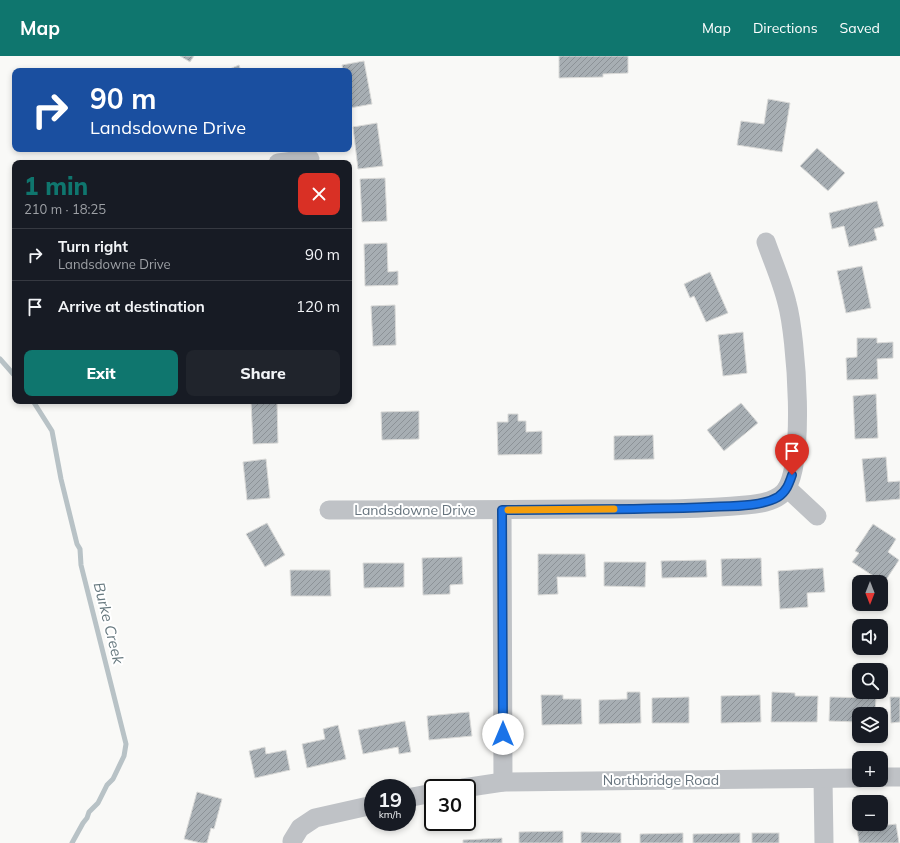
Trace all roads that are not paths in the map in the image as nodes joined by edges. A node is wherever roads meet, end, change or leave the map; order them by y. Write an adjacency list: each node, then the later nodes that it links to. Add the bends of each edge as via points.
1 (310, 159): 2 (street)
2 (302, 160)
3 (766, 242): 4 (street, via 788,303 795,349 797,436 792,475)
4 (787, 488): 6 (street, Landsdowne Drive, via 778,497 748,505); 7 (street)
5 (329, 510): 6 (street, Landsdowne Drive)
6 (502, 510): 12 (street)
7 (817, 516)
8 (888, 777): 9 (street)
9 (900, 777)
10 (852, 778): 11 (street, Northbridge Road)
11 (823, 779): 12 (street, Northbridge Road); 16 (street)
12 (503, 782): 13 (street, Northbridge Road)
13 (476, 786)
14 (364, 807): 15 (street, via 315,818 300,828)
15 (292, 841)
16 (824, 843)

